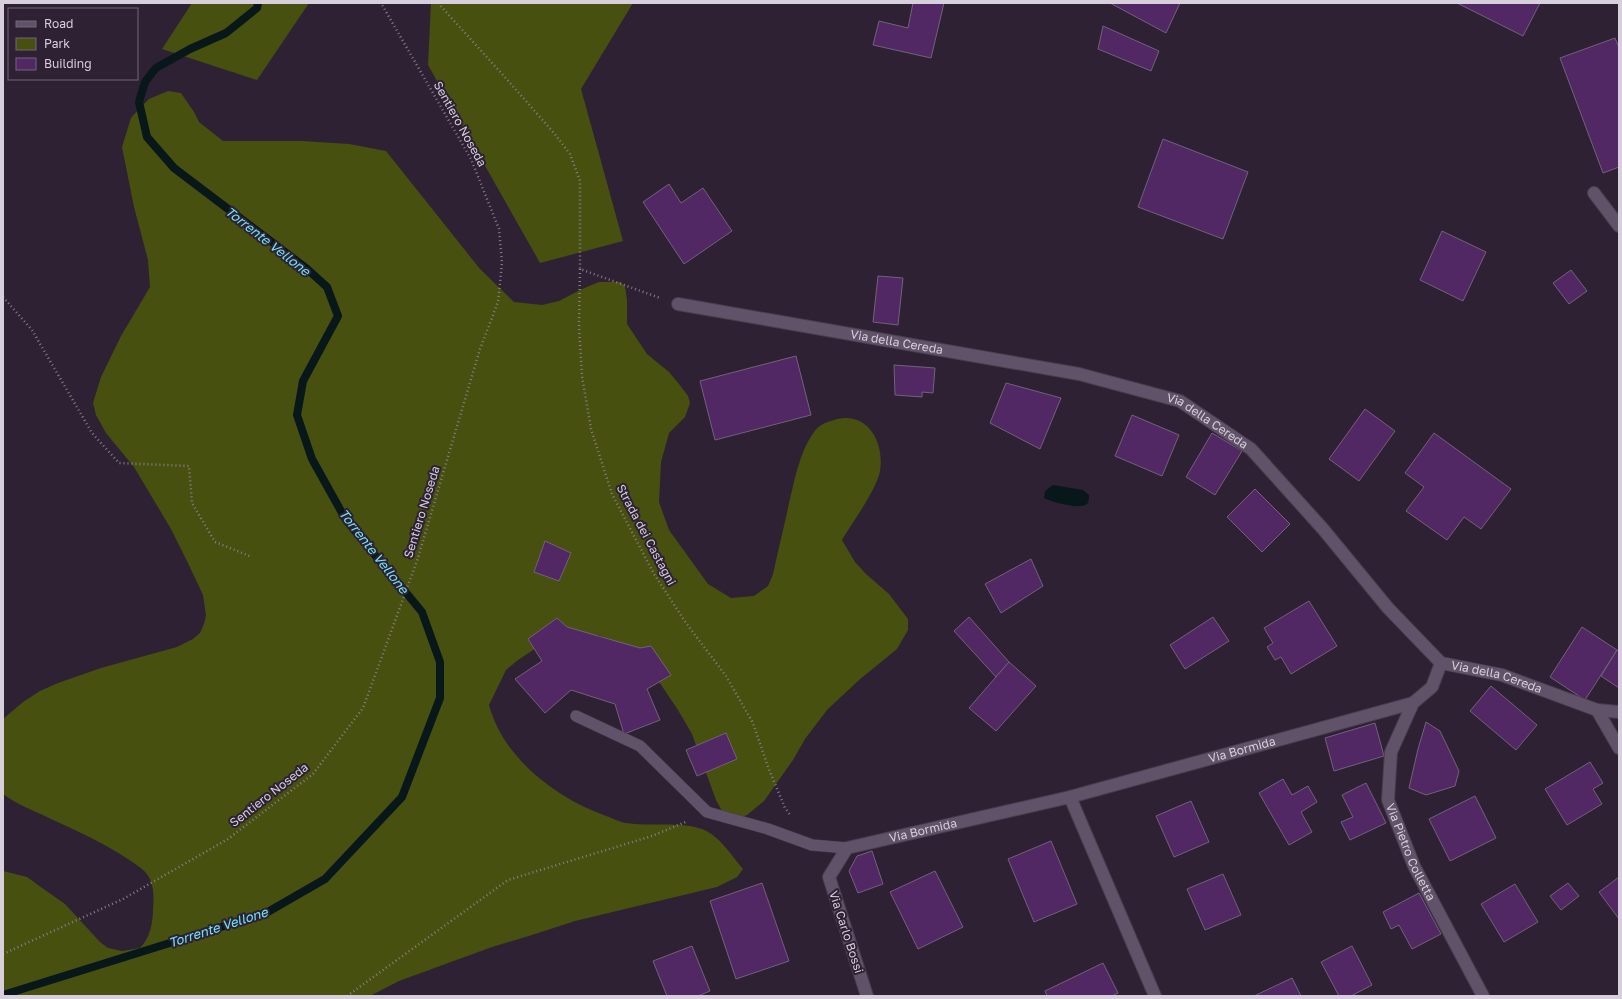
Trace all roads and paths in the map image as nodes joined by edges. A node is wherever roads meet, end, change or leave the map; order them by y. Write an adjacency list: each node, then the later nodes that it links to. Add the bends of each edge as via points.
1 (381, 3): 19 (path, Sentiero Noseda, via 471,159 499,230 502,263 498,302 480,350 417,561 363,708 313,774 228,839 123,900)
2 (438, 3): 5 (path, Strada dei Castagni, via 570,154 580,181)
3 (1594, 193): 4 (street)
4 (1619, 226)
5 (580, 269): 7 (path); 17 (path, Strada dei Castagni, via 579,327 582,376 591,429 612,494 654,574 726,676 753,723 785,808)
6 (3, 297): 8 (path, via 32,330 92,433 119,463 189,466 192,503 215,542)
7 (678, 304): 9 (street, Via della Cereda, via 1079,374 1180,401 1251,449 1323,529 1388,608)
8 (252, 557)
9 (1441, 663): 10 (street, Via Pietro Colletta, via 1432,687); 11 (street, Via della Cereda, via 1502,675)
10 (1413, 703): 15 (street, Via Bormida); 23 (street, Via Pietro Colletta, via 1391,752 1388,800 1414,866)
11 (1597, 710): 12 (street, Via della Cereda); 14 (street)
12 (1619, 712)
13 (576, 716): 16 (lane, via 640,746)
14 (1619, 748)
15 (1070, 797): 18 (street, Via Bormida); 22 (street)
16 (707, 812): 17 (lane, via 768,829); 20 (path, via 652,836 508,880)
17 (812, 845): 18 (lane)
18 (847, 848): 21 (street, Via Carlo Bossi, via 829,877)
19 (3, 954)
20 (348, 996)
21 (867, 996)
22 (1155, 996)
23 (1483, 996)

